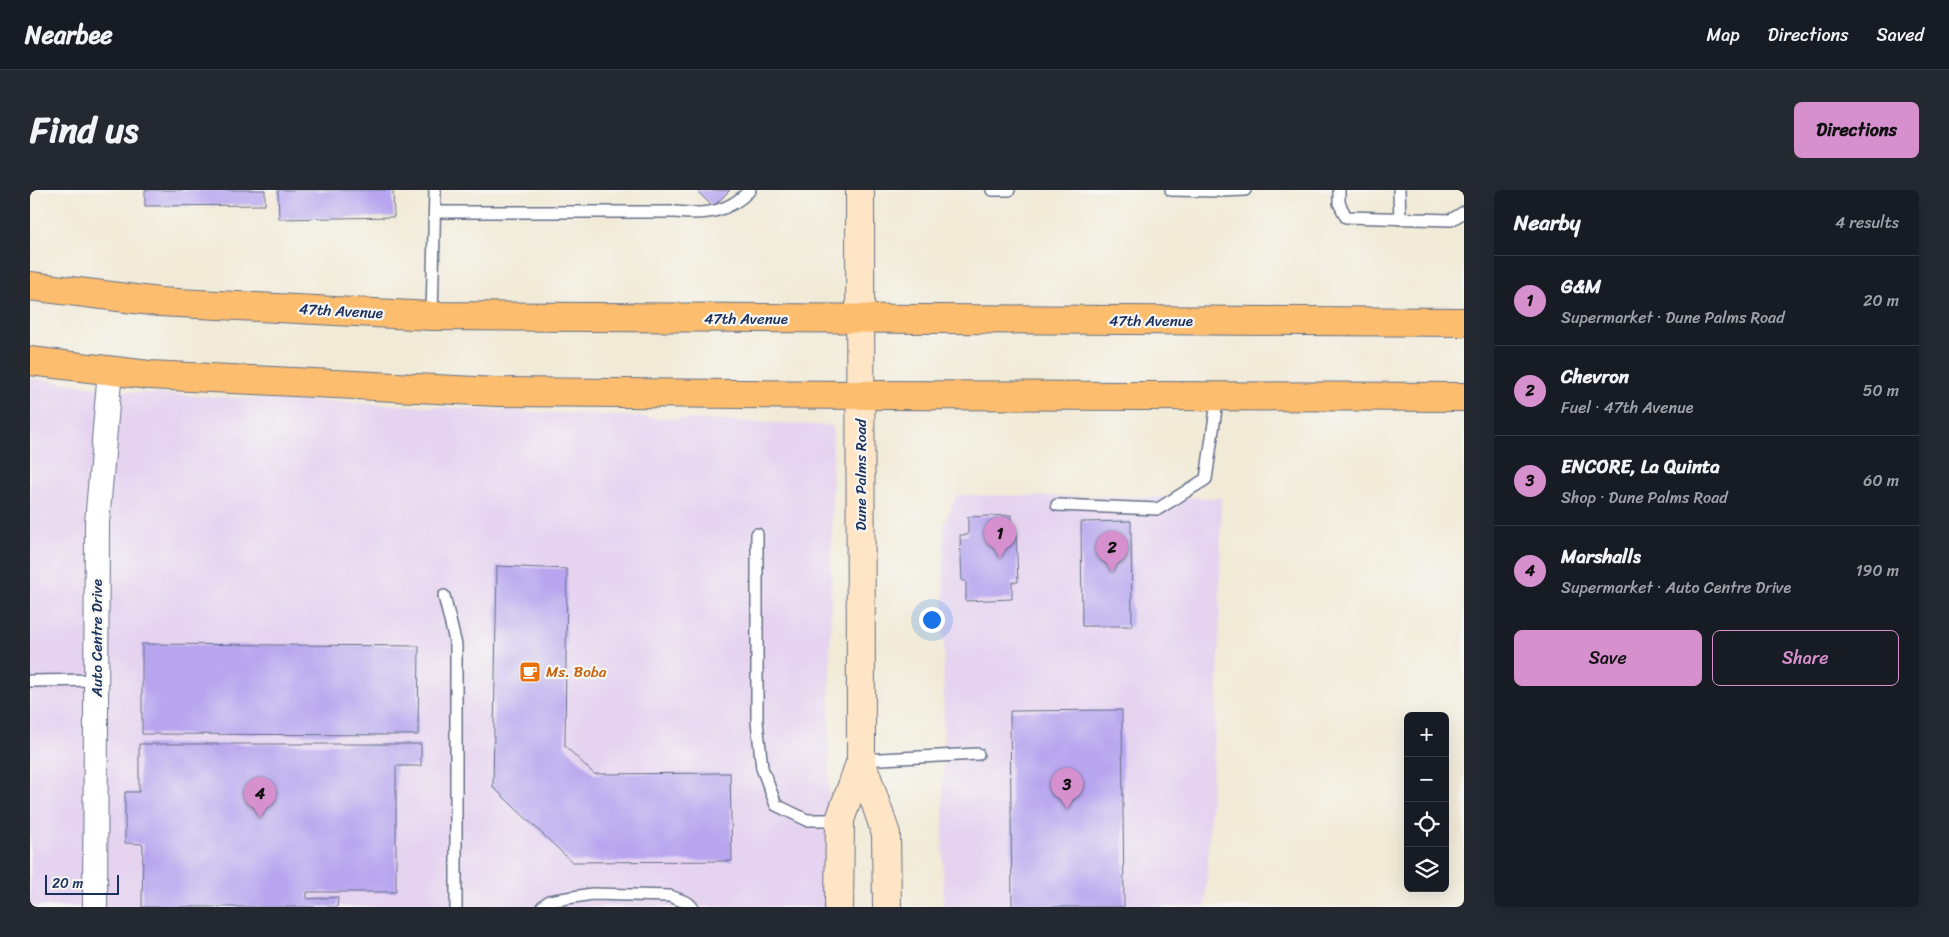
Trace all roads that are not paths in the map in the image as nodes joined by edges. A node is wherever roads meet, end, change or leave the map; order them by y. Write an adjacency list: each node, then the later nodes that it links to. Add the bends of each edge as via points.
1 (435, 190): 10 (lane)
2 (750, 190): 10 (lane, via 717,212 698,214)
3 (860, 190): 15 (main road, Dune Palms Road)
4 (992, 190): 5 (lane)
5 (1009, 190)
6 (1170, 190): 7 (lane)
7 (1245, 190)
8 (1339, 190): 12 (lane, via 1339,203 1346,217)
9 (1400, 190): 12 (lane)
10 (434, 212): 14 (lane)
11 (1464, 212): 12 (lane, via 1452,220)
12 (1400, 219)
13 (30, 286): 14 (main road, 47th Avenue, via 159,302)
14 (432, 316): 15 (main road, 47th Avenue)
15 (862, 320): 16 (main road, 47th Avenue); 19 (main road, Dune Palms Road)
16 (1464, 322)
17 (30, 361): 18 (main road)
18 (110, 370): 19 (main road, via 149,375 497,392); 25 (street, Auto Centre Drive, via 97,523)
19 (862, 395): 20 (main road); 28 (main road, Dune Palms Road)
20 (1218, 395): 21 (main road); 22 (lane, via 1206,479 1158,509)
21 (1464, 396)
22 (1057, 505)
23 (757, 534): 29 (lane, via 757,721 762,768 776,805 807,820)
24 (444, 596): 31 (lane, via 456,645)
25 (96, 680): 26 (lane); 30 (street, Auto Centre Drive)
26 (30, 681)
27 (978, 754): 28 (lane)
28 (861, 760): 29 (main road, Dune Palms Road); 35 (main road, Dune Palms Road, via 886,834)
29 (840, 820): 34 (main road, Dune Palms Road)
30 (96, 907)
31 (456, 907)
32 (542, 907): 33 (lane, via 549,901 592,894 670,896)
33 (692, 907)
34 (839, 907)
35 (886, 907)

